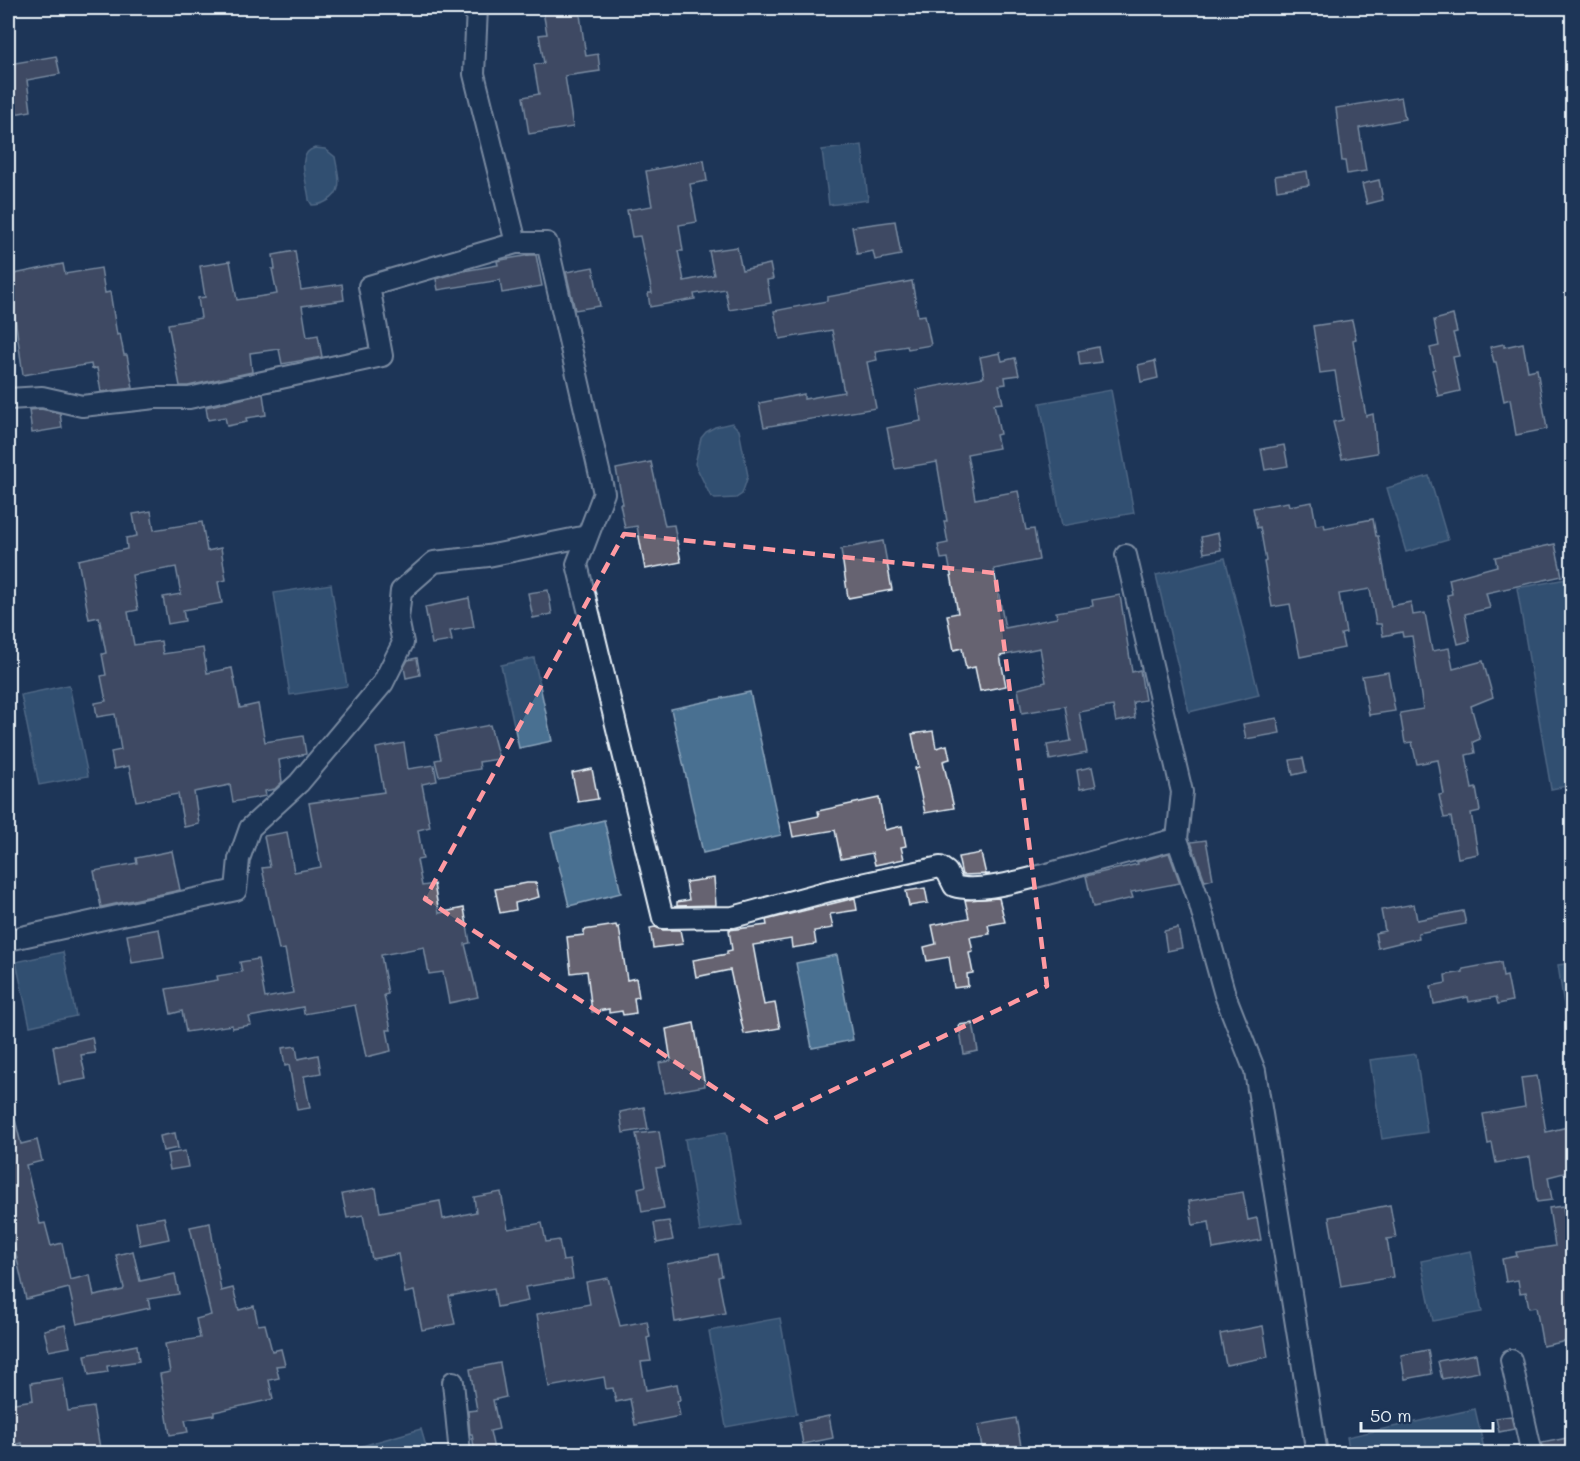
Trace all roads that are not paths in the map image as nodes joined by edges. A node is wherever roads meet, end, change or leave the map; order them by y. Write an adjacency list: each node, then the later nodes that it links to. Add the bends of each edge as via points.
1 (477, 8): 2 (street, via 474,74)
2 (516, 243): 3 (street, via 369,286 382,356 189,398 82,406 42,397); 4 (street, via 547,243 604,493)
3 (8, 399)
4 (587, 536): 6 (street, via 577,564 663,918 733,917 940,867 954,886 978,888); 7 (street, via 488,556 434,562 401,591 398,619 403,643 383,683 299,783 250,828 239,859 236,890)
5 (1126, 555): 6 (street, via 1182,792)
6 (1177, 839): 11 (street, via 1225,995 1255,1071)
7 (8, 940)
8 (1511, 1360): 12 (street)
9 (453, 1382): 10 (street)
10 (460, 1454)
11 (1317, 1454)
12 (1532, 1454)

